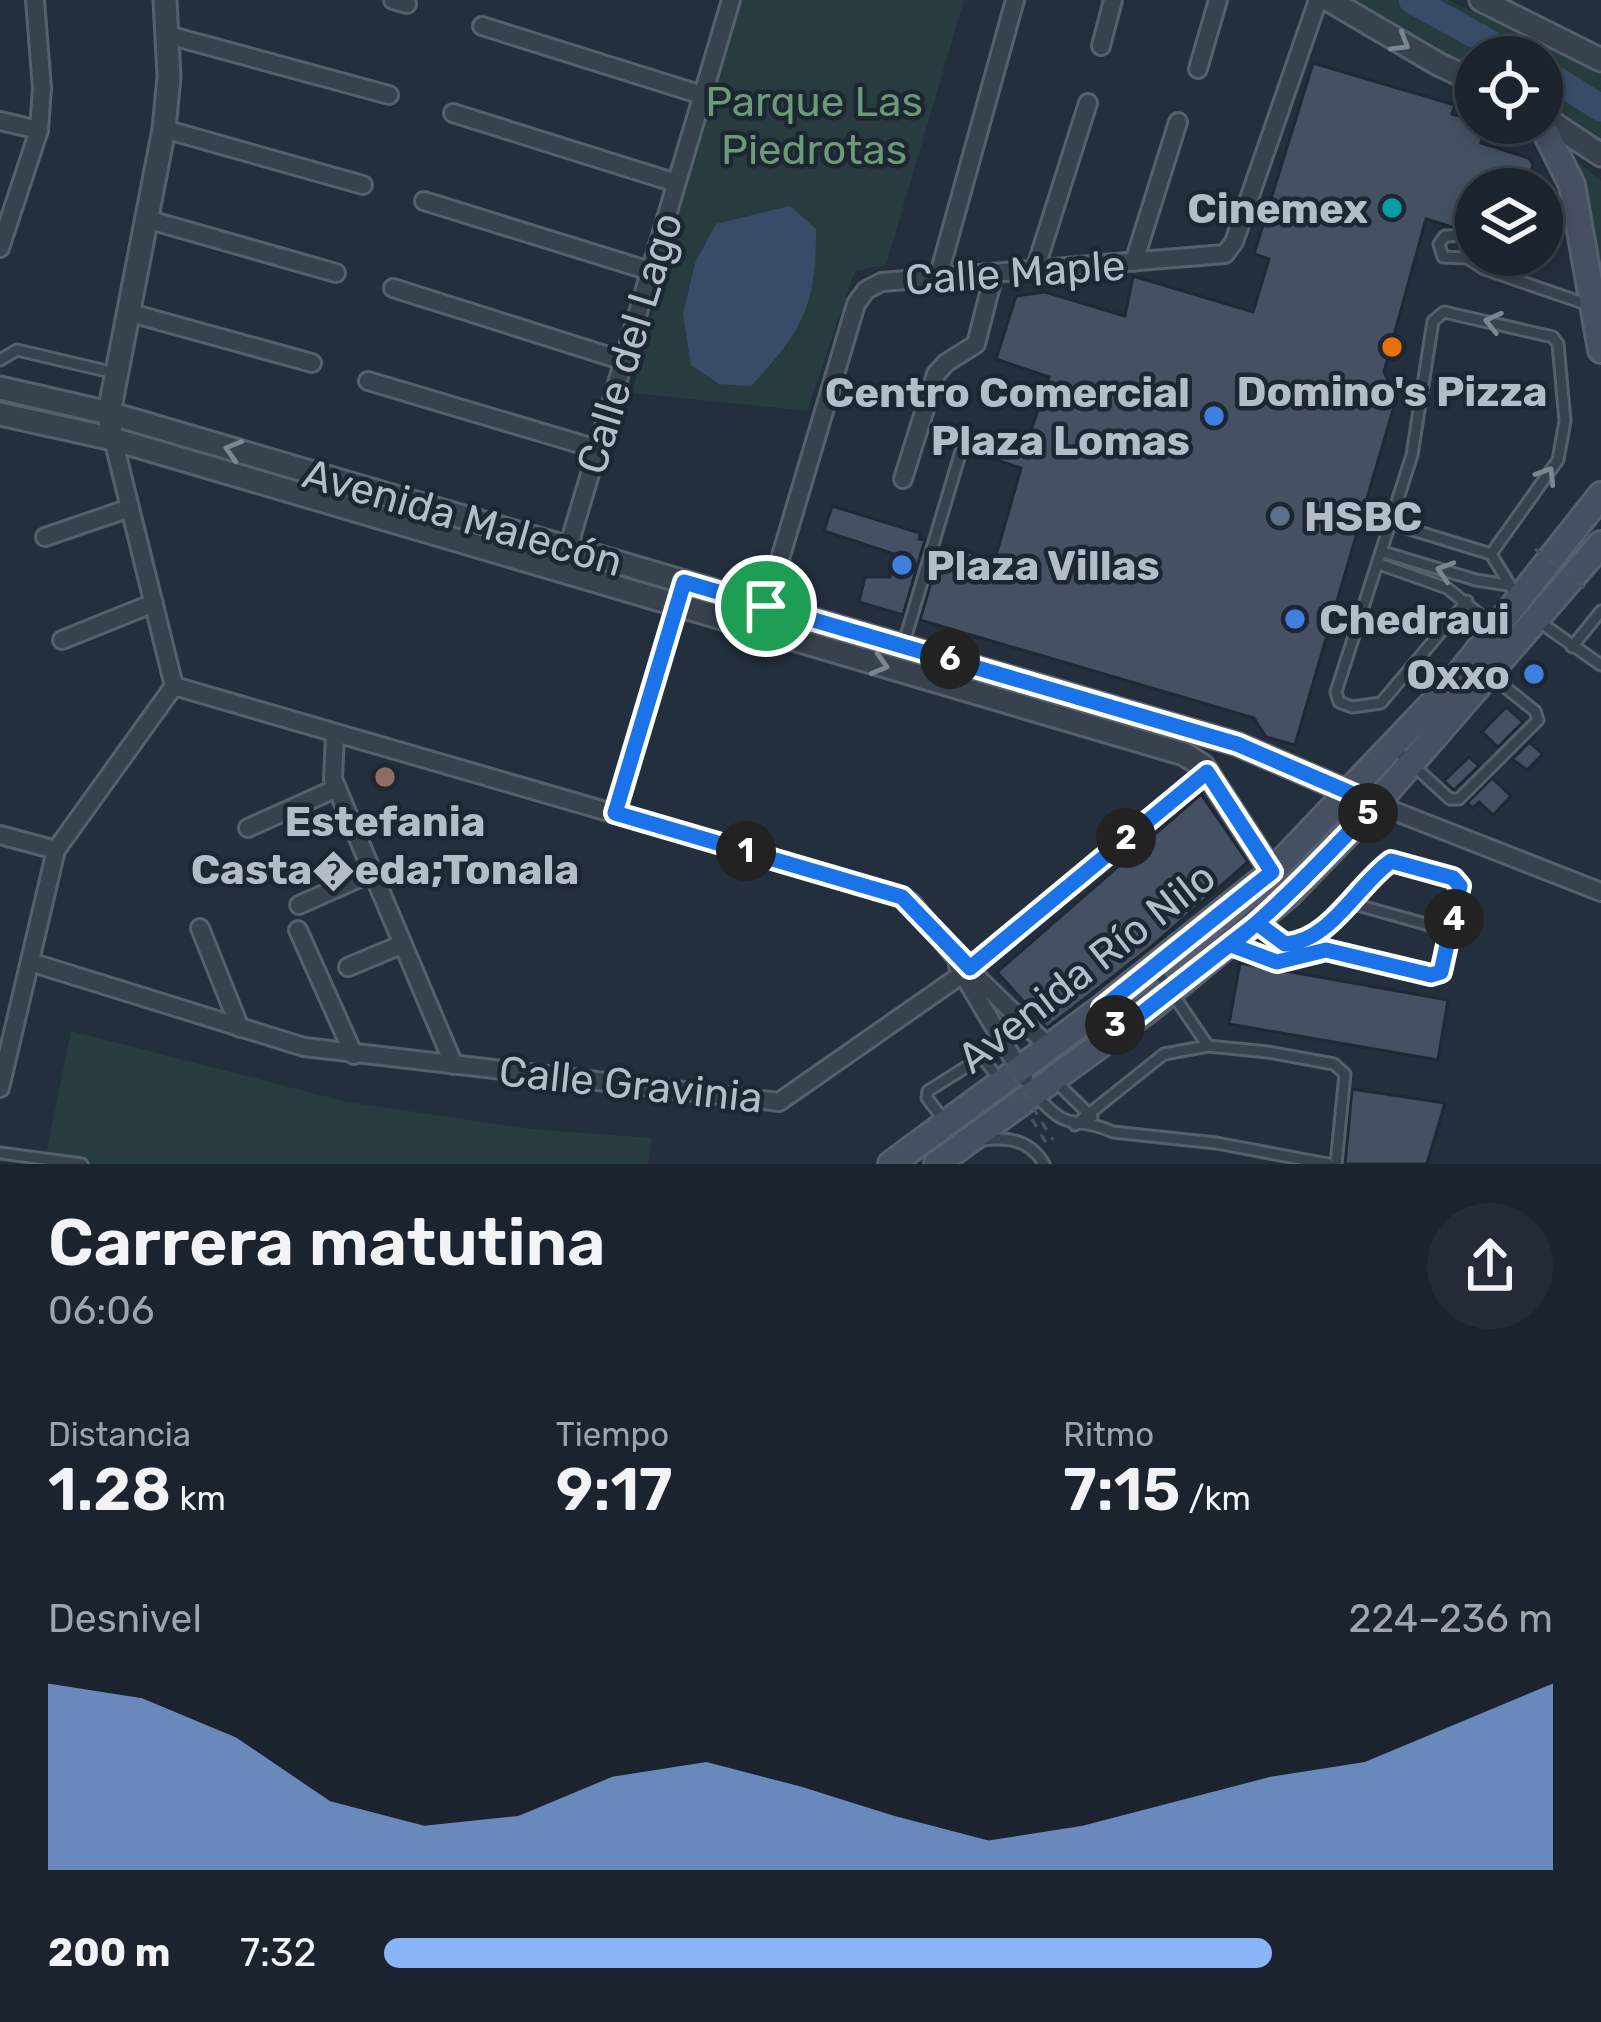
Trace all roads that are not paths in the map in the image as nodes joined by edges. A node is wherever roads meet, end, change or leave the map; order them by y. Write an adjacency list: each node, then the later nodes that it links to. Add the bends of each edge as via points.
1 (36, 0): 23 (street)
2 (165, 0): 11 (street)
3 (730, 0): 17 (street, Calle del Lago)
4 (1015, 0): 42 (street)
5 (1113, 0): 12 (street)
6 (1218, 0): 14 (street)
7 (1318, 0): 36 (street, Calle Maple, via 1226,254)
8 (1329, 0): 15 (street, one-way to 15)
9 (1481, 0): 13 (street)
10 (482, 26): 17 (street)
11 (168, 35): 16 (street); 22 (street)
12 (1101, 46)
13 (1601, 60)
14 (1198, 69)
15 (1455, 72)
16 (388, 95)
17 (703, 95): 27 (street, Calle del Lago)
18 (1088, 103): 37 (street)
19 (453, 113): 27 (street)
20 (0, 121): 23 (street)
21 (1178, 122): 36 (street)
22 (164, 129): 28 (street); 32 (street)
23 (39, 130): 34 (street)
24 (1563, 132): 26 (street)
25 (1553, 144): 29 (main road)
26 (1601, 155)
27 (676, 183): 38 (street, Calle del Lago)
28 (363, 185)
29 (1572, 185): 31 (lane); 44 (main road)
30 (424, 201): 38 (street)
31 (1563, 207)
32 (146, 219): 39 (street); 45 (street)
33 (1455, 235): 35 (lane, via 1439,248)
34 (0, 248)
35 (1455, 260)
36 (1134, 262): 37 (street, Calle Maple)
37 (1035, 270): 40 (street, Calle Maple)
38 (650, 272): 48 (street, Calle del Lago)
39 (336, 273)
40 (994, 274): 42 (street, Calle Maple); 58 (street, via 976,344 936,374)
41 (1504, 276): 44 (lane)
42 (938, 278): 73 (street, Calle Maple, via 882,282 856,304)
43 (392, 288): 48 (street)
44 (1593, 307): 46 (main road)
45 (127, 312): 49 (street); 50 (street)
46 (1601, 350)
47 (0, 360): 50 (lane, via 17,350)
48 (623, 361): 56 (street, Calle del Lago)
49 (312, 363)
50 (116, 373): 53 (street)
51 (368, 381): 56 (street)
52 (0, 388): 53 (street, Avenida Malecón)
53 (109, 413): 55 (street); 64 (street, Avenida Malecón, one-way to 53)
54 (0, 414): 55 (street, Avenida Malecón)
55 (113, 439): 60 (street); 72 (street, Avenida Malecón)
56 (597, 449): 64 (street, Calle del Lago)
57 (961, 451): 77 (lane)
58 (903, 479)
59 (1601, 495): 70 (main road, Avenida Río Nilo)
60 (130, 508): 62 (street); 71 (street)
61 (1393, 524): 65 (lane); 66 (lane); 66 (lane, one-way to 61, via 1558,460 1565,421 1558,341 1450,311 1433,321)
62 (45, 537)
63 (1601, 544): 70 (main road, Avenida Río Nilo)
64 (568, 548): 68 (street, Avenida Malecón)
65 (1383, 552): 67 (lane); 70 (lane, one-way to 65)
66 (1491, 554): 70 (lane)
67 (1379, 565): 69 (lane); 69 (lane, via 1336,692 1345,705 1381,704)
68 (684, 582): 72 (street); 73 (street, Avenida Malecón)
69 (1467, 601): 75 (lane)
70 (1522, 602): 75 (main road, Avenida Río Nilo); 78 (lane)
71 (154, 603): 76 (street); 81 (street)
72 (677, 605): 84 (street, Avenida Malecón, one-way to 84, via 1184,754); 88 (street)
73 (766, 606): 77 (street, Avenida Malecón)
74 (1601, 611): 78 (lane)
75 (1506, 637): 80 (main road, Avenida Río Nilo); 83 (main road, Avenida Río Nilo)
76 (62, 640)
77 (903, 646): 86 (street, Avenida Malecón, via 1237,744)
78 (1572, 647): 79 (lane)
79 (1601, 665)
80 (1489, 674): 83 (main road, Avenida Río Nilo); 83 (lane, via 1534,711 1537,723 1460,800)
81 (174, 686): 82 (street); 91 (street)
82 (335, 734): 85 (street); 88 (street)
83 (1402, 755): 86 (main road, Avenida Río Nilo); 87 (main road, Avenida Río Nilo)
84 (1207, 772): 93 (street); 106 (street, Calle Gravinia)
85 (337, 788): 89 (street); 92 (street)
86 (1348, 792): 87 (street, Avenida Malecón); 93 (main road, Avenida Río Nilo)
87 (1376, 804): 94 (street, Avenida Malecón); 97 (main road, Avenida Río Nilo)
88 (615, 813): 106 (street, via 902,897)
89 (248, 828)
90 (0, 835): 91 (street)
91 (56, 850): 103 (street)
92 (373, 872): 96 (street); 101 (street)
93 (1272, 872): 104 (main road, Avenida Río Nilo)
94 (1601, 892)
95 (1350, 903): 97 (lane, via 1297,943 1285,944); 100 (lane); 100 (lane, via 1384,865 1400,862 1457,882)
96 (299, 905)
97 (1257, 923): 102 (main road, Avenida Río Nilo)
98 (200, 928): 109 (street)
99 (298, 931): 113 (street)
100 (1451, 931): 102 (lane, via 1435,975 1326,950 1277,962)
101 (403, 944): 105 (street); 114 (street)
102 (1231, 945): 107 (main road, Avenida Río Nilo)
103 (30, 962): 109 (street, Calle Gravinia); 116 (street)
104 (1154, 967): 107 (lane); 108 (main road, Avenida Río Nilo)
105 (348, 968)
106 (966, 971): 112 (street); 114 (street, Calle Gravinia, via 778,1102); 115 (street)
107 (1171, 992): 110 (main road, Avenida Río Nilo); 111 (lane)
108 (1102, 1008): 110 (main road); 112 (main road, Avenida Río Nilo)
109 (240, 1028): 113 (street, Calle Gravinia)
110 (1119, 1031): 117 (main road, Avenida Río Nilo)
111 (1208, 1046): 118 (lane, via 1154,1060); 128 (lane, via 1340,1067 1346,1095)
112 (1049, 1047): 115 (main road, Avenida Río Nilo)
113 (354, 1055): 114 (street, Calle Gravinia)
114 (454, 1065)
115 (1009, 1072): 117 (street); 121 (main road, Avenida Río Nilo); 121 (lane, via 982,1057 928,1091)
116 (0, 1088)
117 (1036, 1092): 118 (lane); 119 (lane, via 1054,1117); 122 (main road, Avenida Río Nilo)
118 (1089, 1112): 119 (lane); 120 (lane)
119 (1075, 1125): 120 (lane)
120 (1097, 1125): 128 (lane)
121 (939, 1130): 124 (main road, via 926,1144); 126 (main road, Avenida Río Nilo)
122 (966, 1143): 124 (main road, Avenida Río Nilo); 127 (lane, via 1013,1139)
123 (0, 1154): 125 (lane)
124 (940, 1162)
125 (82, 1164)
126 (892, 1164)
127 (1044, 1164)
128 (1332, 1164)

